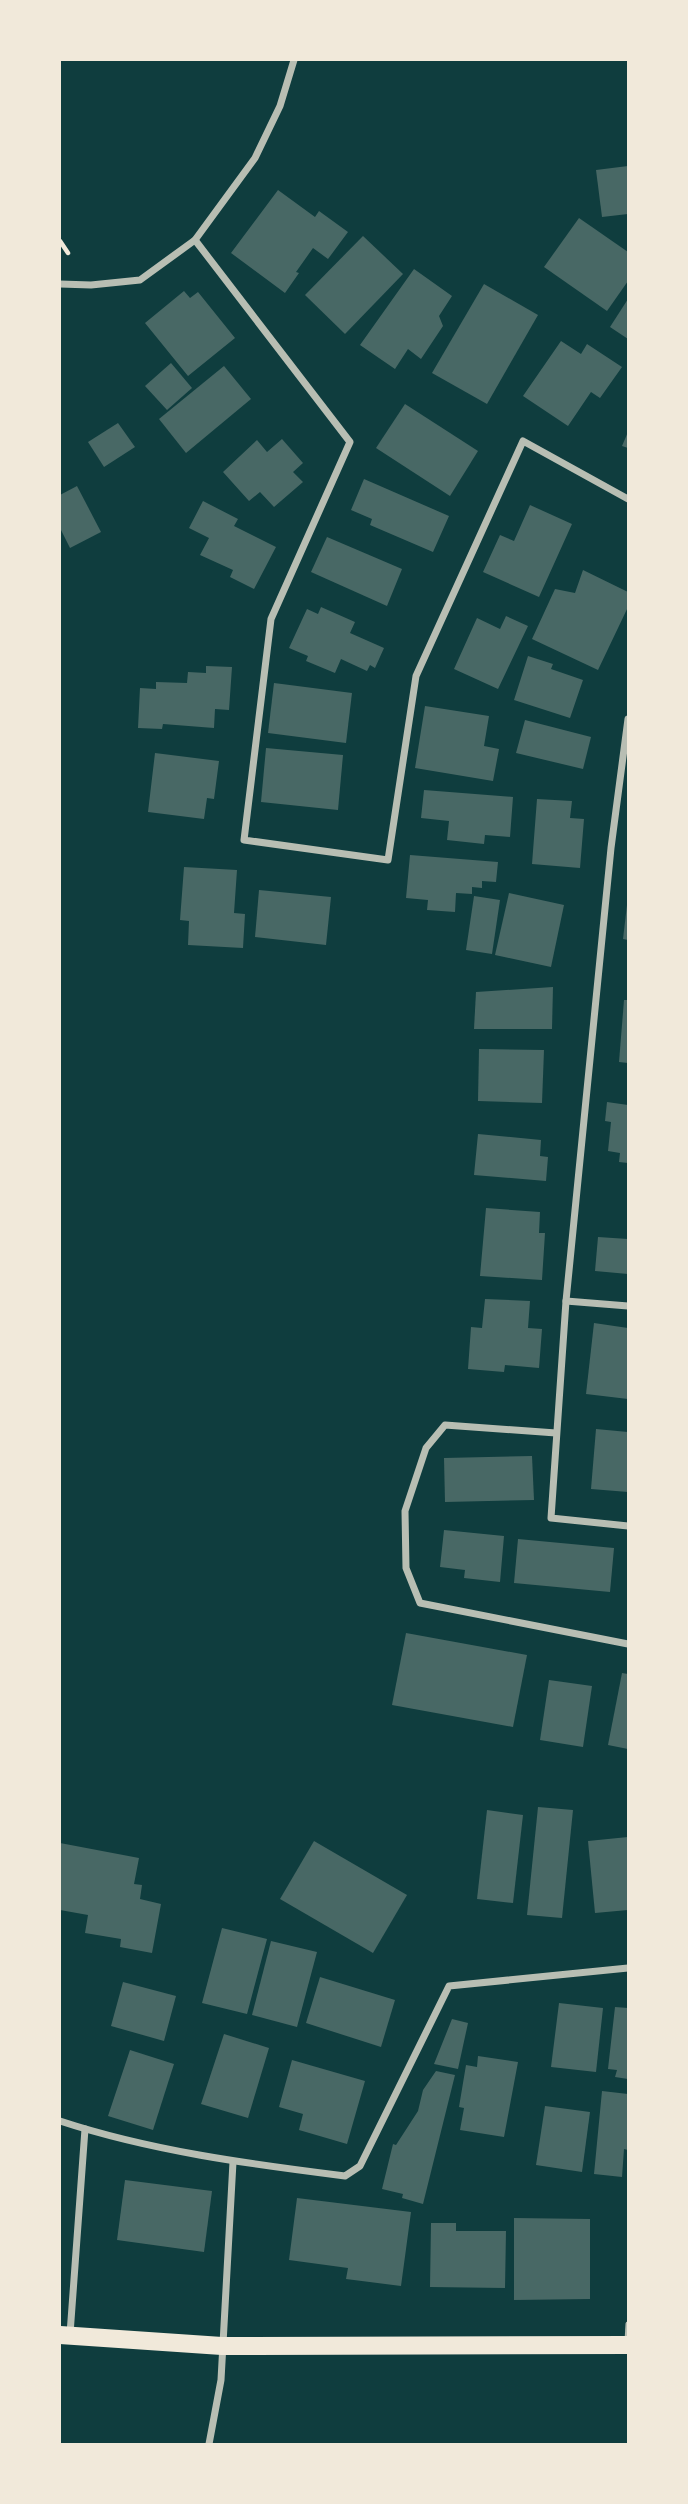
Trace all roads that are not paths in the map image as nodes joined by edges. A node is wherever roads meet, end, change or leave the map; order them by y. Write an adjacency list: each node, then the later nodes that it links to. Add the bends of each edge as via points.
1 (294, 60): 2 (street, via 280,106 256,158)
2 (195, 240): 3 (street, via 140,279); 4 (street, via 350,442 271,619 244,840 388,860 416,676 523,441)
3 (60, 284)
4 (628, 499)
5 (628, 719): 6 (street)
6 (566, 1301): 7 (street); 8 (street)
7 (628, 1306)
8 (556, 1433): 9 (street, via 551,1518); 10 (street, via 445,1424 426,1448 405,1511 406,1568 420,1603)
9 (628, 1527)
10 (628, 1644)
11 (628, 1968): 14 (street, via 449,1986 360,2166 345,2176)
12 (60, 2121): 13 (street)
13 (85, 2129): 14 (street); 16 (street)
14 (233, 2162): 18 (street)
15 (628, 2324): 17 (lane)
16 (65, 2335): 18 (main road)
17 (628, 2345): 18 (main road)
18 (222, 2346): 19 (street)
19 (209, 2445)

